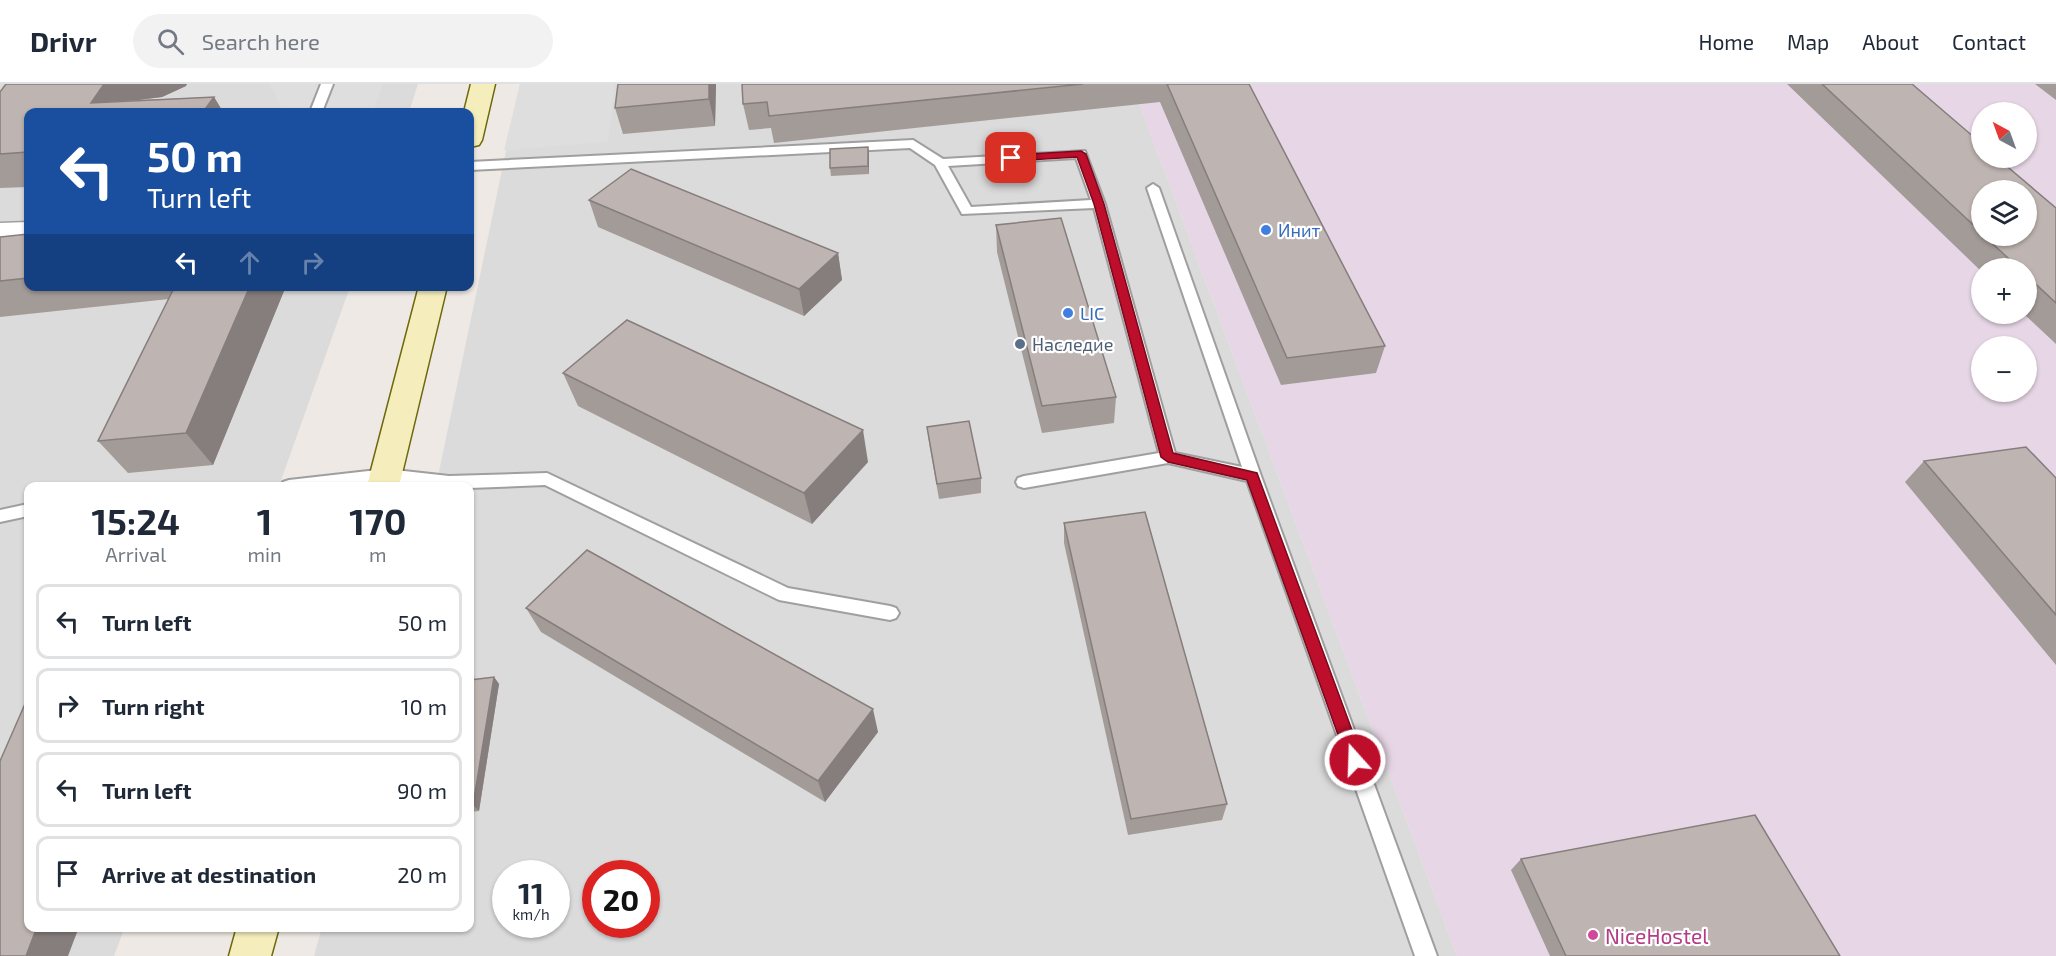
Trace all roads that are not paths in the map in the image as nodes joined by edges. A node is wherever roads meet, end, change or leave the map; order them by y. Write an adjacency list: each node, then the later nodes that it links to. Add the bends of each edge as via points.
1 (327, 84): 3 (lane)
2 (483, 84): 4 (main road)
3 (318, 108)
4 (474, 123)
5 (940, 163): 6 (lane, via 913,144); 8 (lane, via 967,211); 8 (lane, via 1081,154)
6 (474, 165)
7 (1153, 188): 13 (lane)
8 (1099, 204): 12 (lane)
9 (24, 230): 10 (street)
10 (0, 231)
11 (432, 291): 14 (main road)
12 (1168, 457): 13 (lane); 16 (lane)
13 (1252, 476): 22 (lane)
14 (384, 481): 15 (lane); 19 (lane, via 546,479 785,595)
15 (365, 482)
16 (1024, 482)
17 (24, 511): 18 (lane)
18 (0, 516)
19 (890, 613)
20 (257, 932): 21 (main road)
21 (250, 956)
22 (1426, 956)

